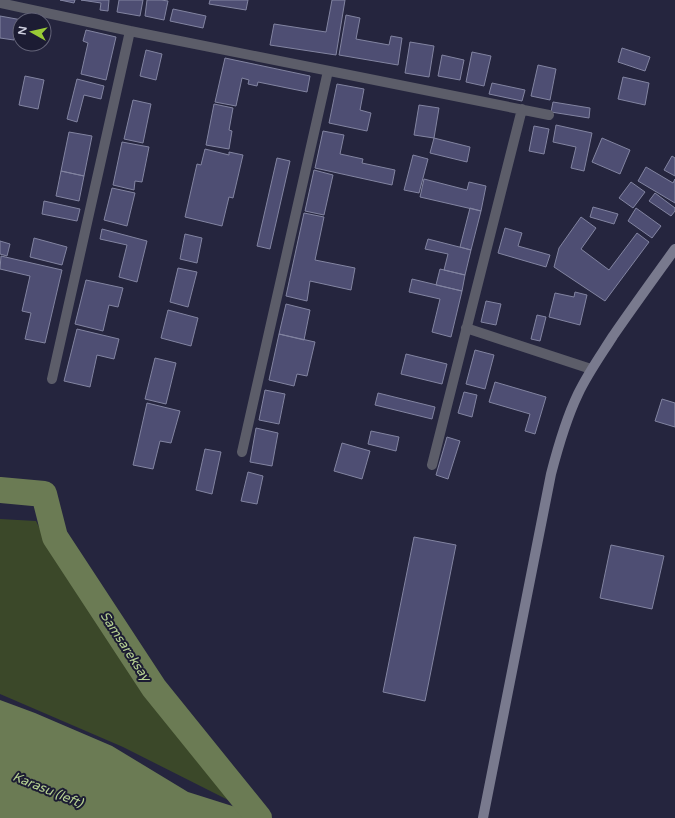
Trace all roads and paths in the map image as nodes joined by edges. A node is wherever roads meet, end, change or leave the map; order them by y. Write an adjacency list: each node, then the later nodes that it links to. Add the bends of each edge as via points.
1 (0, 3): 2 (street)
2 (130, 30): 3 (street); 9 (street)
3 (328, 71): 4 (street); 10 (street)
4 (522, 110): 5 (street); 7 (street)
5 (549, 115)
6 (675, 249): 8 (main road)
7 (466, 328): 8 (street); 11 (street)
8 (591, 368): 12 (main road, via 567,420 551,474)
9 (52, 379)
10 (242, 452)
11 (432, 465)
12 (483, 818)

